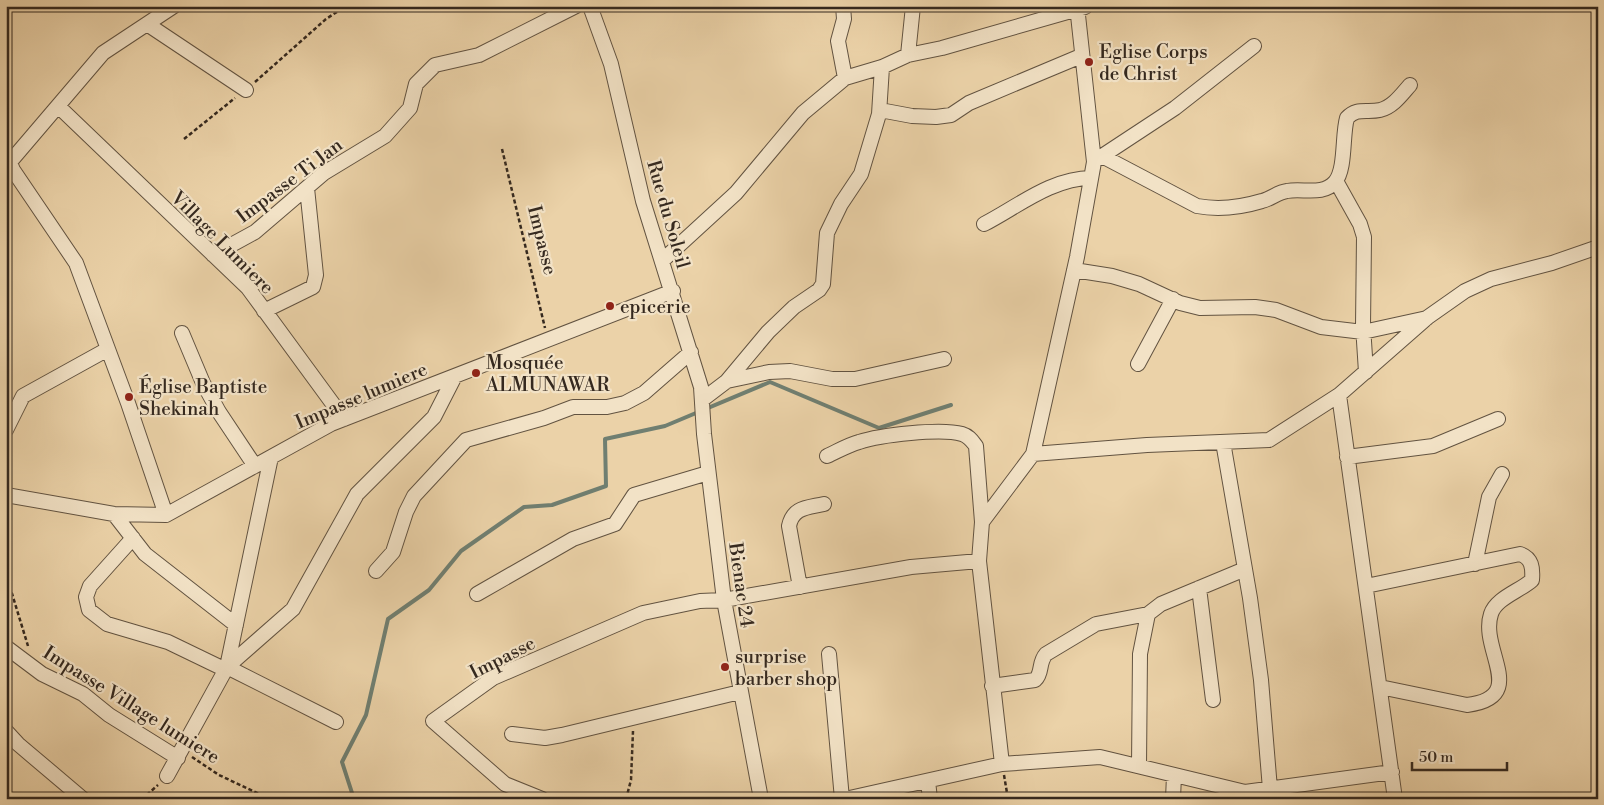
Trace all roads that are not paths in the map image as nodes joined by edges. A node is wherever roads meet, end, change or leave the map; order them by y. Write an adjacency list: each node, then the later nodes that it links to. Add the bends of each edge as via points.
1 (174, 6): 7 (street)
2 (576, 6): 21 (street, Impasse Ti Jan, via 479,55 435,66 416,84 410,108 384,136 332,168)
3 (590, 6): 25 (street, Rue du Soleil, via 611,64 643,201)
4 (843, 6): 12 (street, via 844,18 838,41)
5 (913, 6): 9 (street)
6 (1080, 8): 9 (street, via 942,48); 10 (street)
7 (147, 24): 14 (street); 15 (street, via 103,53)
8 (1254, 46): 17 (street, via 1175,108)
9 (908, 54): 11 (street)
10 (1081, 56): 16 (street, via 969,103 951,115 912,116); 17 (street)
11 (882, 66): 12 (street); 16 (street)
12 (845, 78): 25 (street, via 804,113 736,192)
13 (1410, 85): 20 (street, via 1389,106 1380,110 1352,112 1347,118)
14 (246, 90)
15 (58, 106): 18 (street); 24 (street, Village Lumiere)
16 (880, 110): 39 (street, via 861,174 841,204 828,233 823,284 776,324)
17 (1098, 159): 19 (street); 20 (street, via 1186,201 1210,208 1249,204 1289,190 1315,191)
18 (8, 163): 33 (street, via 76,264)
19 (1091, 178): 22 (street, via 1077,178 1054,186); 26 (street)
20 (1336, 181): 31 (street, via 1364,237)
21 (307, 188): 24 (street, Impasse Ti Jan, via 263,227); 29 (street, via 316,274 313,287)
22 (984, 224)
23 (1598, 247): 30 (street, via 1490,279)
24 (213, 255): 29 (street, Village Lumiere, via 248,288)
25 (662, 260): 27 (street, Rue du Soleil)
26 (1074, 270): 28 (street, via 1139,284); 47 (street)
27 (673, 291): 34 (street, Rue du Soleil); 38 (street, Impasse lumiere)
28 (1173, 300): 31 (street, via 1200,308 1276,310 1321,327); 36 (street)
29 (264, 310): 42 (street, Village Lumiere)
30 (1428, 318): 31 (street); 37 (street)
31 (1363, 332): 37 (street)
32 (182, 333): 51 (street, via 203,384)
33 (108, 349): 44 (street, via 23,396); 57 (street)
34 (691, 352): 40 (street, Rue du Soleil); 63 (street, via 644,393 625,403 607,407 573,407 466,440 414,496 396,546)
35 (944, 359): 39 (street, via 855,379 832,380 790,371)
36 (1138, 364)
37 (1366, 372): 41 (street)
38 (455, 376): 42 (street, Impasse lumiere); 73 (street, via 434,417 357,494 293,609)
39 (727, 381): 40 (street)
40 (701, 394): 45 (street, Rue du Soleil)
41 (1339, 395): 46 (street, via 1269,440); 50 (street)
42 (344, 419): 49 (street, Impasse lumiere)
43 (1498, 419): 50 (street, via 1433,446)
44 (6, 430)
45 (704, 434): 52 (street, Bienac 24)
46 (1223, 442): 47 (street); 62 (street)
47 (1033, 454): 58 (street)
48 (827, 456): 58 (street, via 858,442 882,437 963,434 976,446)
49 (271, 457): 51 (street, Impasse lumiere); 70 (street)
50 (1347, 457): 64 (street)
51 (255, 466): 57 (street, Impasse lumiere)
52 (708, 473): 67 (street, via 634,495 615,524 574,539); 68 (street, Bienac 24)
53 (1502, 474): 61 (street, via 1489,497)
54 (6, 495): 56 (street, Impasse lumiere)
55 (824, 504): 65 (street, via 798,510 791,517 789,526)
56 (114, 514): 57 (street, Impasse lumiere); 59 (street)
57 (166, 515)
58 (982, 522): 60 (street)
59 (133, 538): 70 (street, via 145,554); 73 (street, via 90,586 86,597 89,610 107,624 168,642)
60 (979, 561): 65 (street, via 911,567); 74 (street)
61 (1475, 564): 64 (street); 75 (street, via 1520,554 1532,564 1532,580 1491,613 1488,635 1501,674 1498,689 1479,704 1467,705)
62 (1245, 568): 66 (street); 88 (street, via 1261,680)
63 (376, 571)
64 (1366, 586): 75 (street)
65 (800, 587): 68 (street)
66 (1199, 588): 69 (street, via 1161,604); 77 (street)
67 (477, 594)
68 (724, 600): 76 (street, Bienac 24); 90 (street, Impasse, via 700,601 643,613 493,678 433,721 505,784)
69 (1148, 614): 74 (street, via 1096,624 1046,654 1040,660 1040,672 1035,680); 83 (street, via 1140,654)
70 (236, 625): 73 (street)
71 (6, 647): 81 (street, via 42,674 84,694 109,715)
72 (829, 654): 92 (street)
73 (227, 669): 78 (street); 81 (street)
74 (992, 686): 82 (street)
75 (1380, 687): 84 (street)
76 (740, 692): 80 (street, via 544,738); 91 (street, Bienac 24)
77 (1212, 700)
78 (336, 722)
79 (6, 731): 89 (street)
80 (512, 734)
81 (180, 754): 86 (street)
82 (1002, 764): 83 (street, via 1100,757); 87 (street)
83 (1139, 766): 85 (street)
84 (1392, 772): 88 (street); 95 (street)
85 (1174, 775): 88 (street, via 1246,792); 94 (street)
86 (167, 776)
87 (928, 781): 92 (street); 93 (street)
88 (1270, 789)
89 (83, 799)
90 (542, 799)
91 (761, 799)
92 (844, 799)
93 (930, 799)
94 (1172, 799)
95 (1395, 799)

